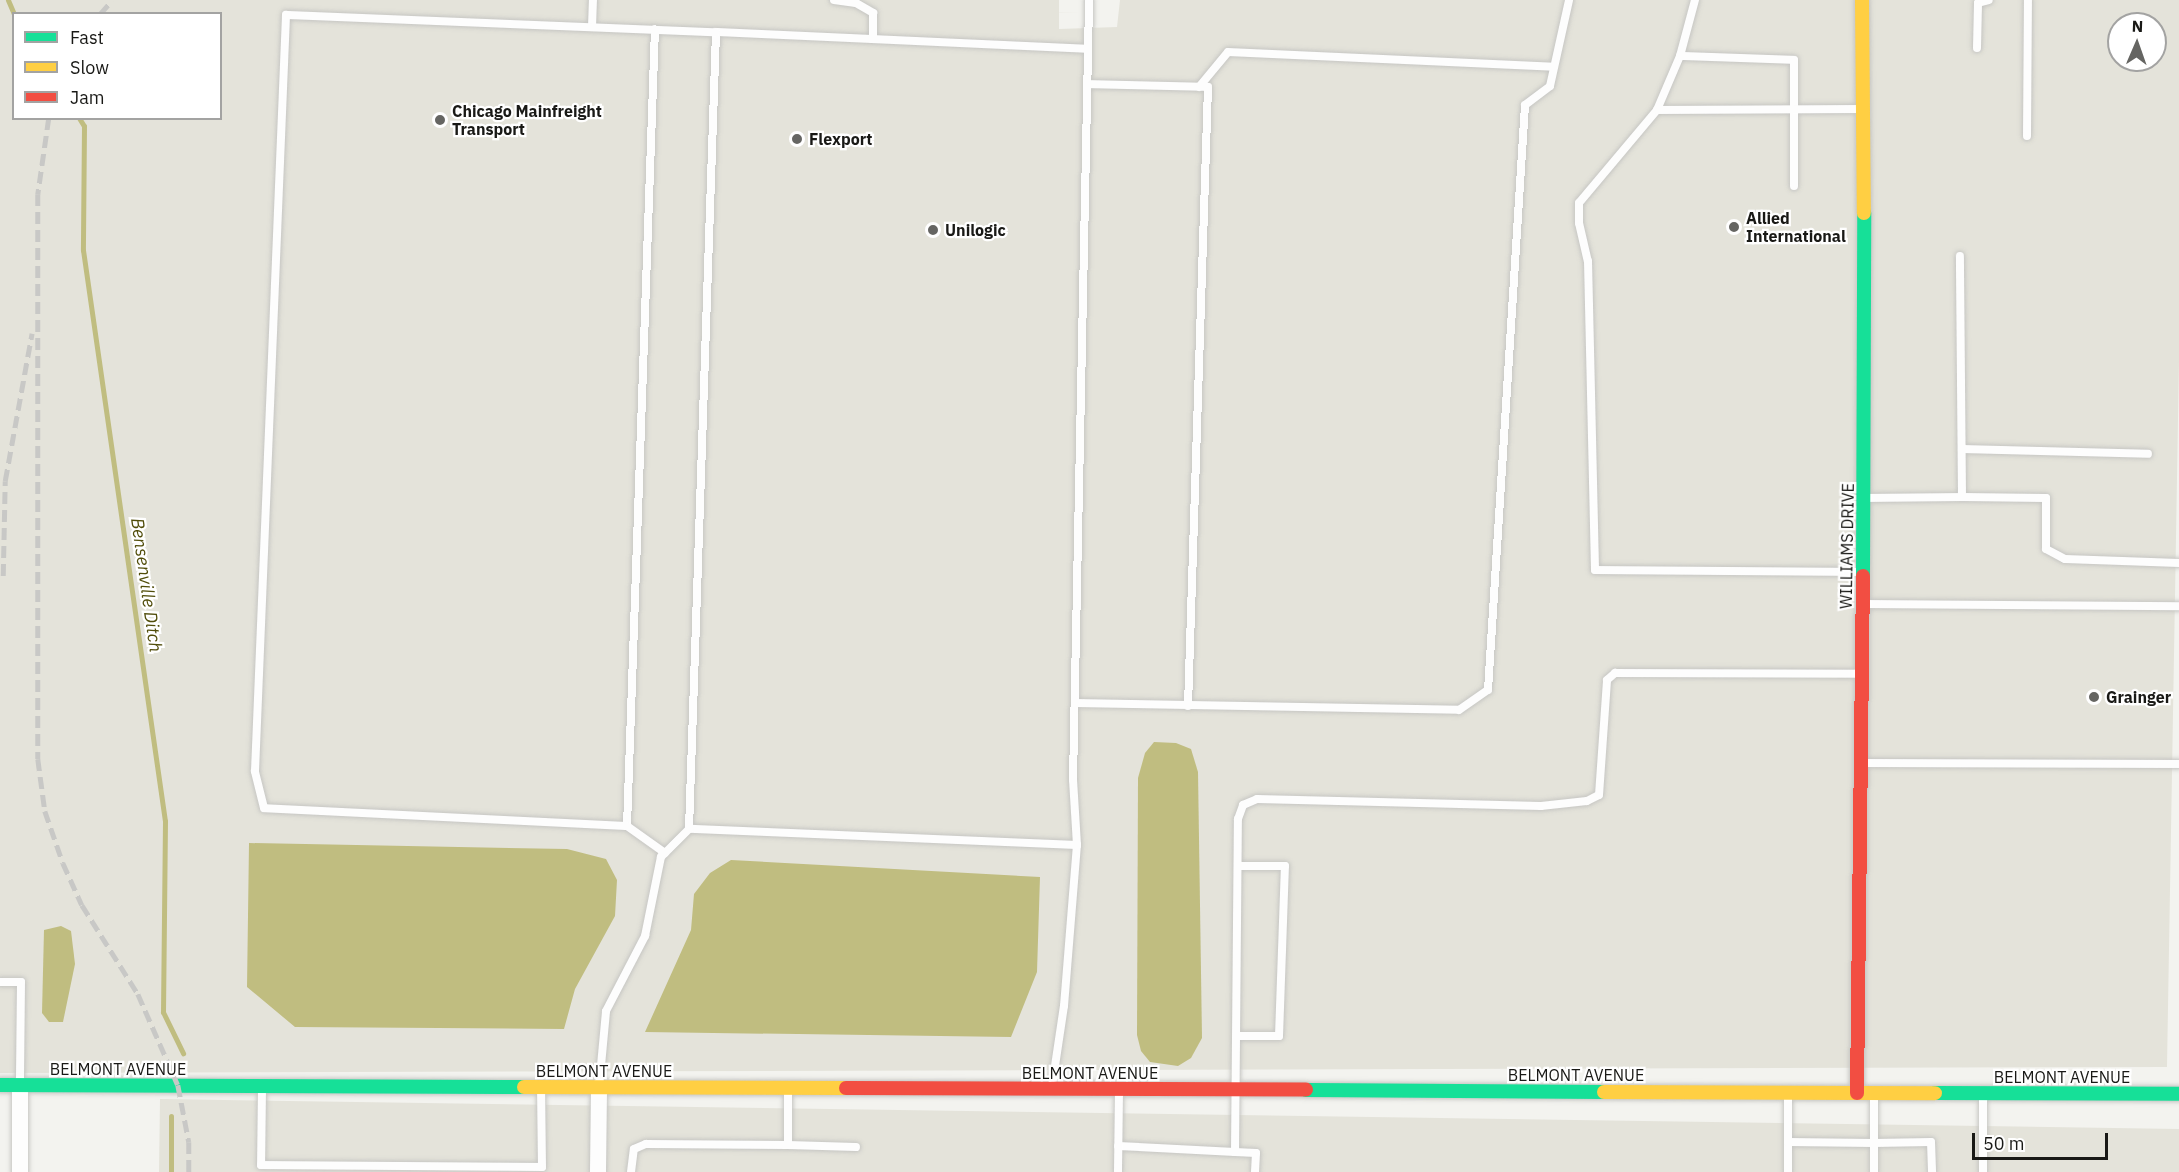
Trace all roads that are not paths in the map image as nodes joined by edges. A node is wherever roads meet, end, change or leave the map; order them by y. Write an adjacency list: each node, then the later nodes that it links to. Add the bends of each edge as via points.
1 (593, 0): 9 (lane)
2 (834, 0): 12 (lane, via 866,7 873,13)
3 (1089, 0): 14 (lane)
4 (1569, 0): 16 (lane)
5 (1695, 0): 15 (lane)
6 (1862, 0): 20 (street, WILLIAMS DRIVE)
7 (1989, 0): 13 (lane, via 1978,3)
8 (2028, 0): 22 (lane)
9 (592, 27): 10 (lane); 38 (lane, via 286,15 255,771 264,808)
10 (655, 29): 11 (lane); 38 (lane)
11 (716, 32): 12 (lane); 39 (lane)
12 (873, 39): 14 (lane)
13 (1977, 48)
14 (1088, 49): 17 (lane)
15 (1680, 56): 19 (lane, via 1794,60); 21 (lane)
16 (1554, 67): 18 (lane, via 1228,52); 35 (lane, via 1550,86 1525,105 1488,690 1459,710)
17 (1088, 84): 18 (lane); 34 (lane)
18 (1199, 87): 35 (lane, via 1208,87)
19 (1793, 109): 20 (lane); 21 (lane); 23 (lane)
20 (1863, 109): 28 (street, WILLIAMS DRIVE)
21 (1657, 110): 30 (lane, via 1580,203 1579,223 1588,261 1595,570)
22 (2027, 136)
23 (1794, 186)
24 (1960, 256): 25 (lane)
25 (1962, 449): 26 (lane); 27 (lane)
26 (2148, 454)
27 (1962, 497): 28 (lane); 29 (lane, via 2046,498 2046,549 2065,559)
28 (1864, 498): 30 (street, WILLIAMS DRIVE)
29 (2179, 563)
30 (1863, 572): 31 (street, WILLIAMS DRIVE)
31 (1862, 604): 32 (lane); 33 (street, WILLIAMS DRIVE)
32 (2179, 606)
33 (1861, 674): 36 (street, WILLIAMS DRIVE); 42 (lane, via 1615,673 1607,680 1599,795 1540,806 1257,799 1243,805 1238,819)
34 (1075, 703): 35 (lane); 40 (lane, via 1073,780)
35 (1188, 706)
36 (1860, 763): 37 (lane); 55 (street, WILLIAMS DRIVE)
37 (2179, 764)
38 (627, 826): 41 (lane)
39 (689, 829): 40 (lane); 41 (lane)
40 (1077, 845): 51 (lane, via 1064,1006)
41 (665, 853): 49 (lane, via 645,936 606,1011)
42 (1238, 866): 44 (lane); 44 (lane, via 1285,866 1279,1036)
43 (0, 982): 46 (lane, via 21,982)
44 (1238, 1036): 53 (lane)
45 (0, 1085): 46 (street, BELMONT AVENUE)
46 (20, 1085): 47 (street, BELMONT AVENUE); 66 (street)
47 (262, 1086): 48 (street, BELMONT AVENUE); 65 (lane, via 261,1165)
48 (541, 1087): 49 (street, BELMONT AVENUE); 65 (lane)
49 (599, 1088): 50 (street, BELMONT AVENUE); 67 (street)
50 (788, 1088): 51 (street, BELMONT AVENUE); 61 (lane)
51 (1052, 1089): 52 (street, BELMONT AVENUE)
52 (1119, 1090): 53 (street, BELMONT AVENUE); 62 (lane)
53 (1238, 1090): 54 (street, BELMONT AVENUE); 64 (lane)
54 (1787, 1093): 55 (street, BELMONT AVENUE); 59 (lane)
55 (1857, 1093): 56 (street, BELMONT AVENUE)
56 (1874, 1093): 57 (street, BELMONT AVENUE); 60 (lane)
57 (1983, 1093): 58 (street, BELMONT AVENUE); 74 (lane)
58 (2179, 1094)
59 (1788, 1142): 60 (lane); 71 (lane)
60 (1874, 1143): 72 (lane); 73 (lane, via 1931,1142)
61 (788, 1145): 63 (lane); 68 (lane, via 646,1144 634,1149)
62 (1118, 1146): 64 (lane); 69 (lane)
63 (856, 1147)
64 (1235, 1152): 70 (lane, via 1256,1153)
65 (542, 1169)
66 (20, 1172)
67 (598, 1172)
68 (631, 1172)
69 (1118, 1172)
70 (1256, 1172)
71 (1788, 1172)
72 (1874, 1172)
73 (1932, 1172)
74 (1983, 1172)

